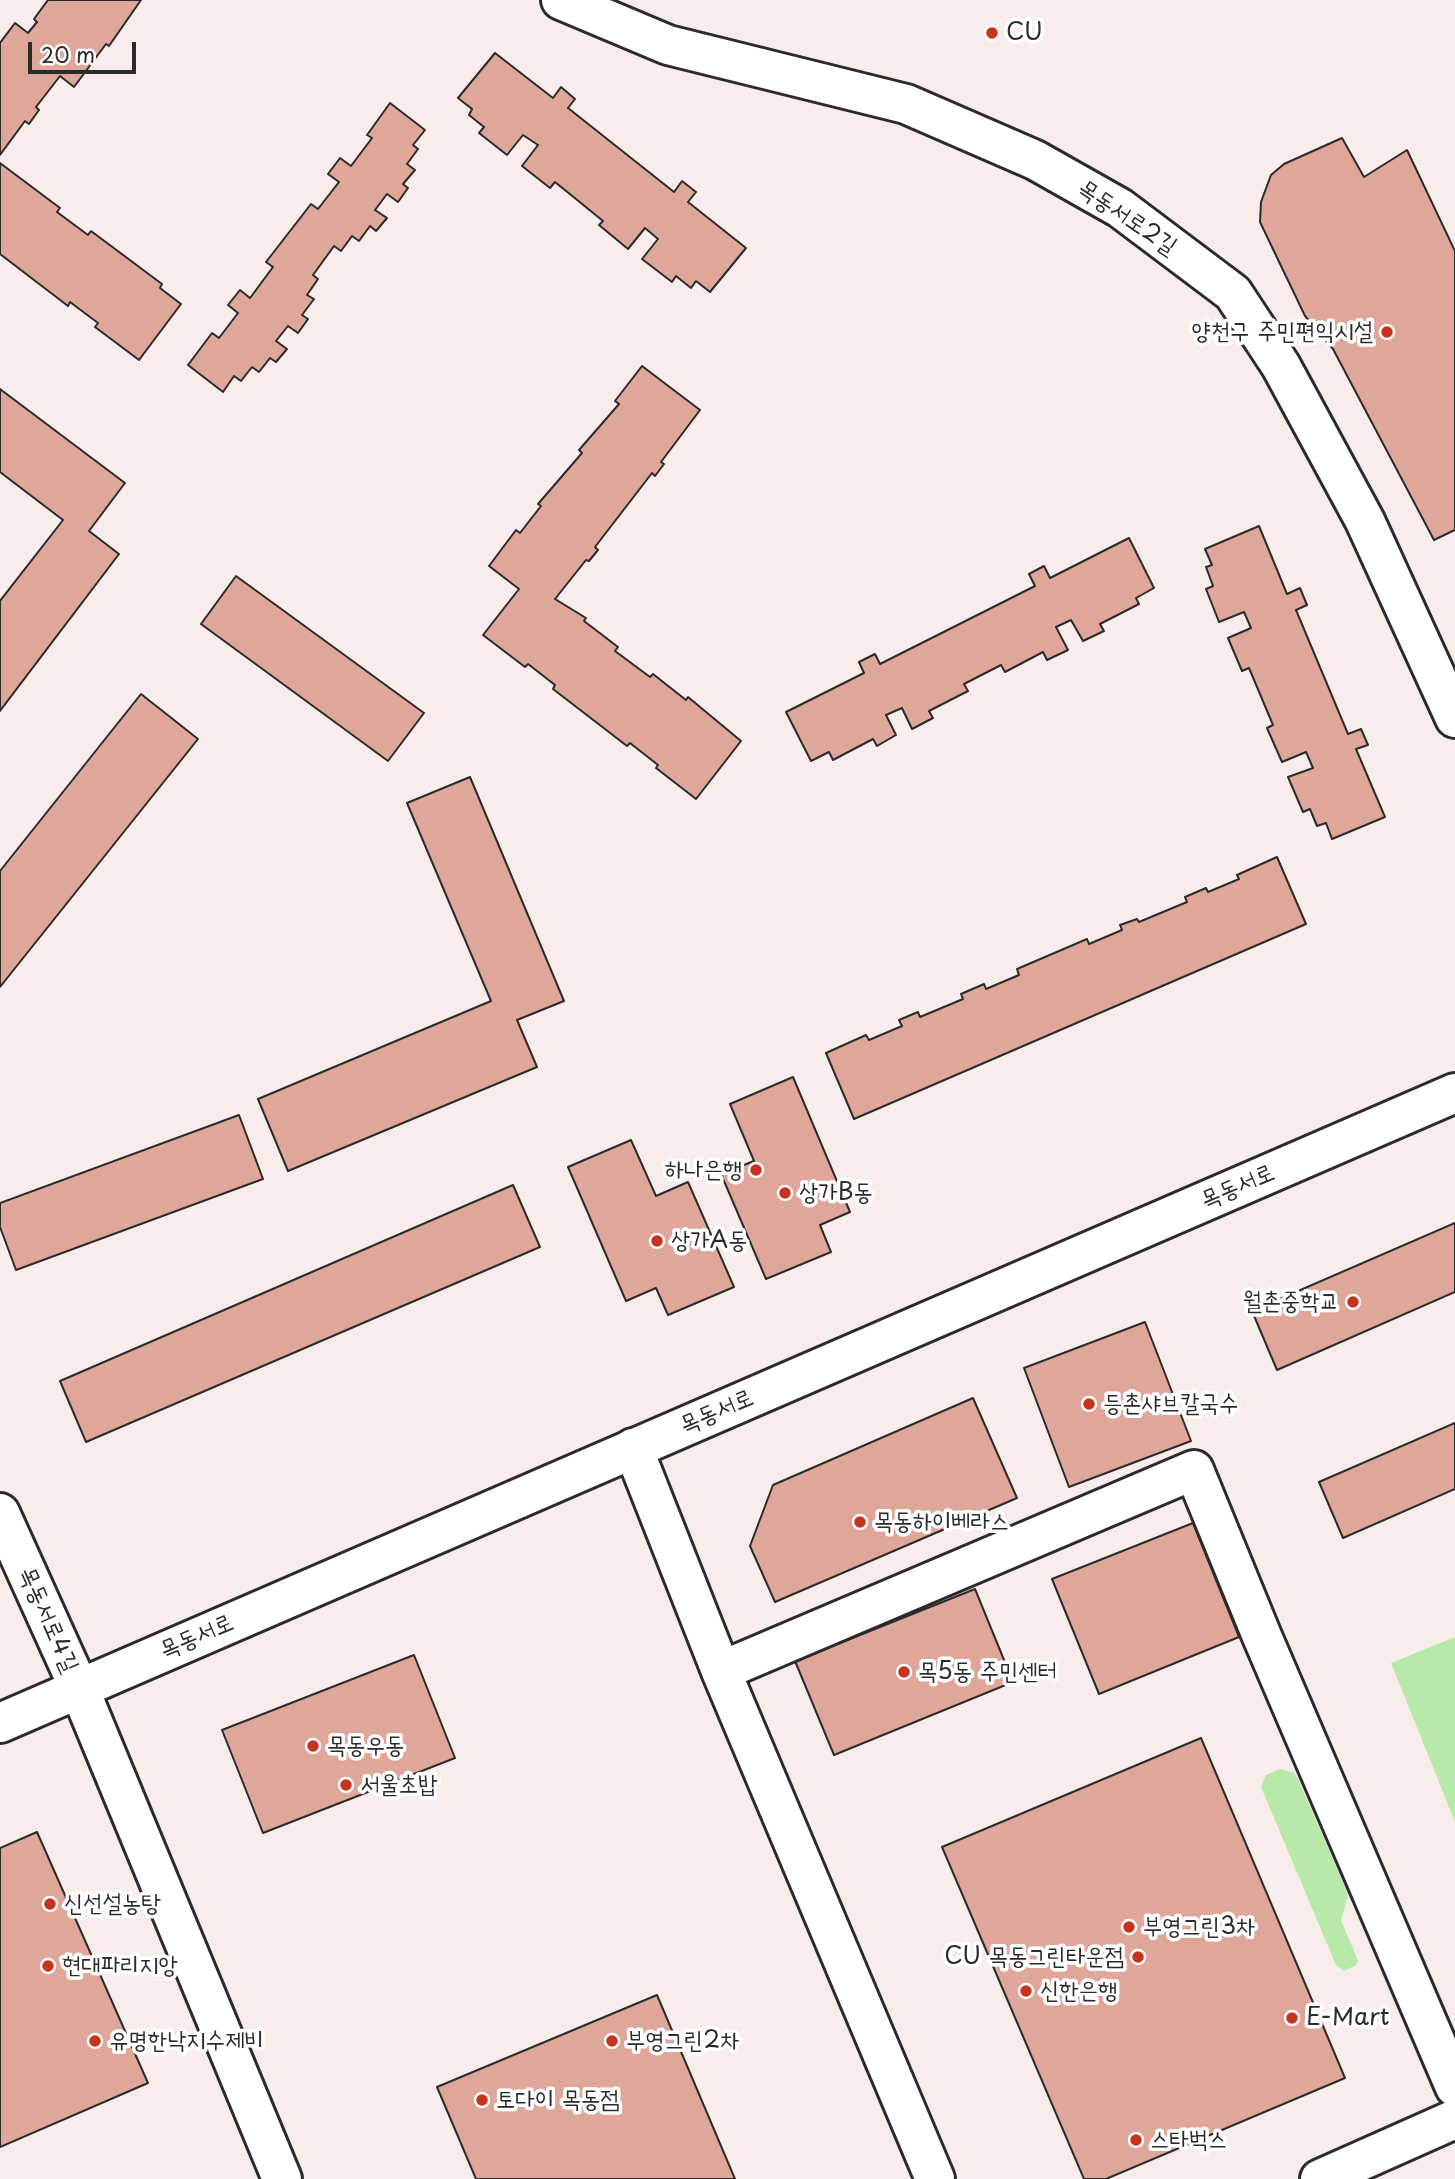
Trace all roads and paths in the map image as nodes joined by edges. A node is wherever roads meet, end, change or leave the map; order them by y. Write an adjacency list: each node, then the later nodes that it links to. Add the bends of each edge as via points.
1 (561, 0): 2 (street, 목동서로2길, via 668,45 906,104 1035,160 1120,208 1233,293 1281,366 1365,521)
2 (1455, 718)
3 (1448, 1094): 4 (street, 목동서로)
4 (633, 1448): 6 (street); 7 (street, 목동서로)
5 (0, 1513): 7 (street, 목동서로4길)
6 (721, 1671): 9 (street, via 1194,1470); 12 (street)
7 (79, 1688): 8 (street, 목동서로); 11 (street, 목동서로4길)
8 (0, 1723)
9 (1455, 2087)
10 (1455, 2119): 13 (street)
11 (282, 2179)
12 (935, 2179)
13 (1320, 2179)

